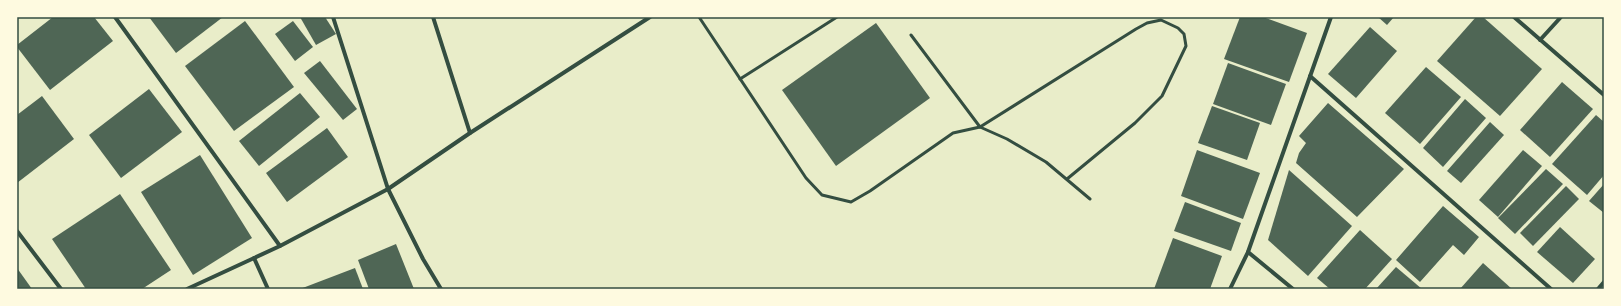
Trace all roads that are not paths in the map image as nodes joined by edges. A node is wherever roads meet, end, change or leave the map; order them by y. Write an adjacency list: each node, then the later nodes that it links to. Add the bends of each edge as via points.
1 (115, 17): 21 (street)
2 (333, 17): 18 (street)
3 (433, 17): 16 (street)
4 (650, 17): 16 (street)
5 (699, 17): 13 (lane)
6 (837, 17): 13 (lane)
7 (1331, 17): 12 (street)
8 (1514, 17): 11 (street)
9 (1561, 17): 11 (street)
10 (911, 35): 15 (lane)
11 (1540, 40): 14 (street)
12 (1310, 76): 22 (street); 31 (street)
13 (740, 79): 15 (lane, via 806,178 822,195 851,202 953,133)
14 (1604, 95)
15 (980, 127): 17 (lane, via 1007,139 1046,162); 17 (lane, via 1147,23 1162,20 1178,28 1184,34 1186,46 1162,96 1135,123)
16 (470, 133): 18 (street)
17 (1067, 179): 19 (lane)
18 (388, 189): 21 (street); 28 (street)
19 (1090, 199)
20 (17, 230): 25 (street)
21 (280, 246): 23 (street)
22 (1248, 252): 29 (street); 30 (street)
23 (254, 258): 26 (street); 27 (street)
24 (1604, 282): 32 (street)
25 (61, 289)
26 (187, 289)
27 (268, 289)
28 (441, 289)
29 (1230, 289)
30 (1293, 289)
31 (1551, 289)
32 (1598, 289)

